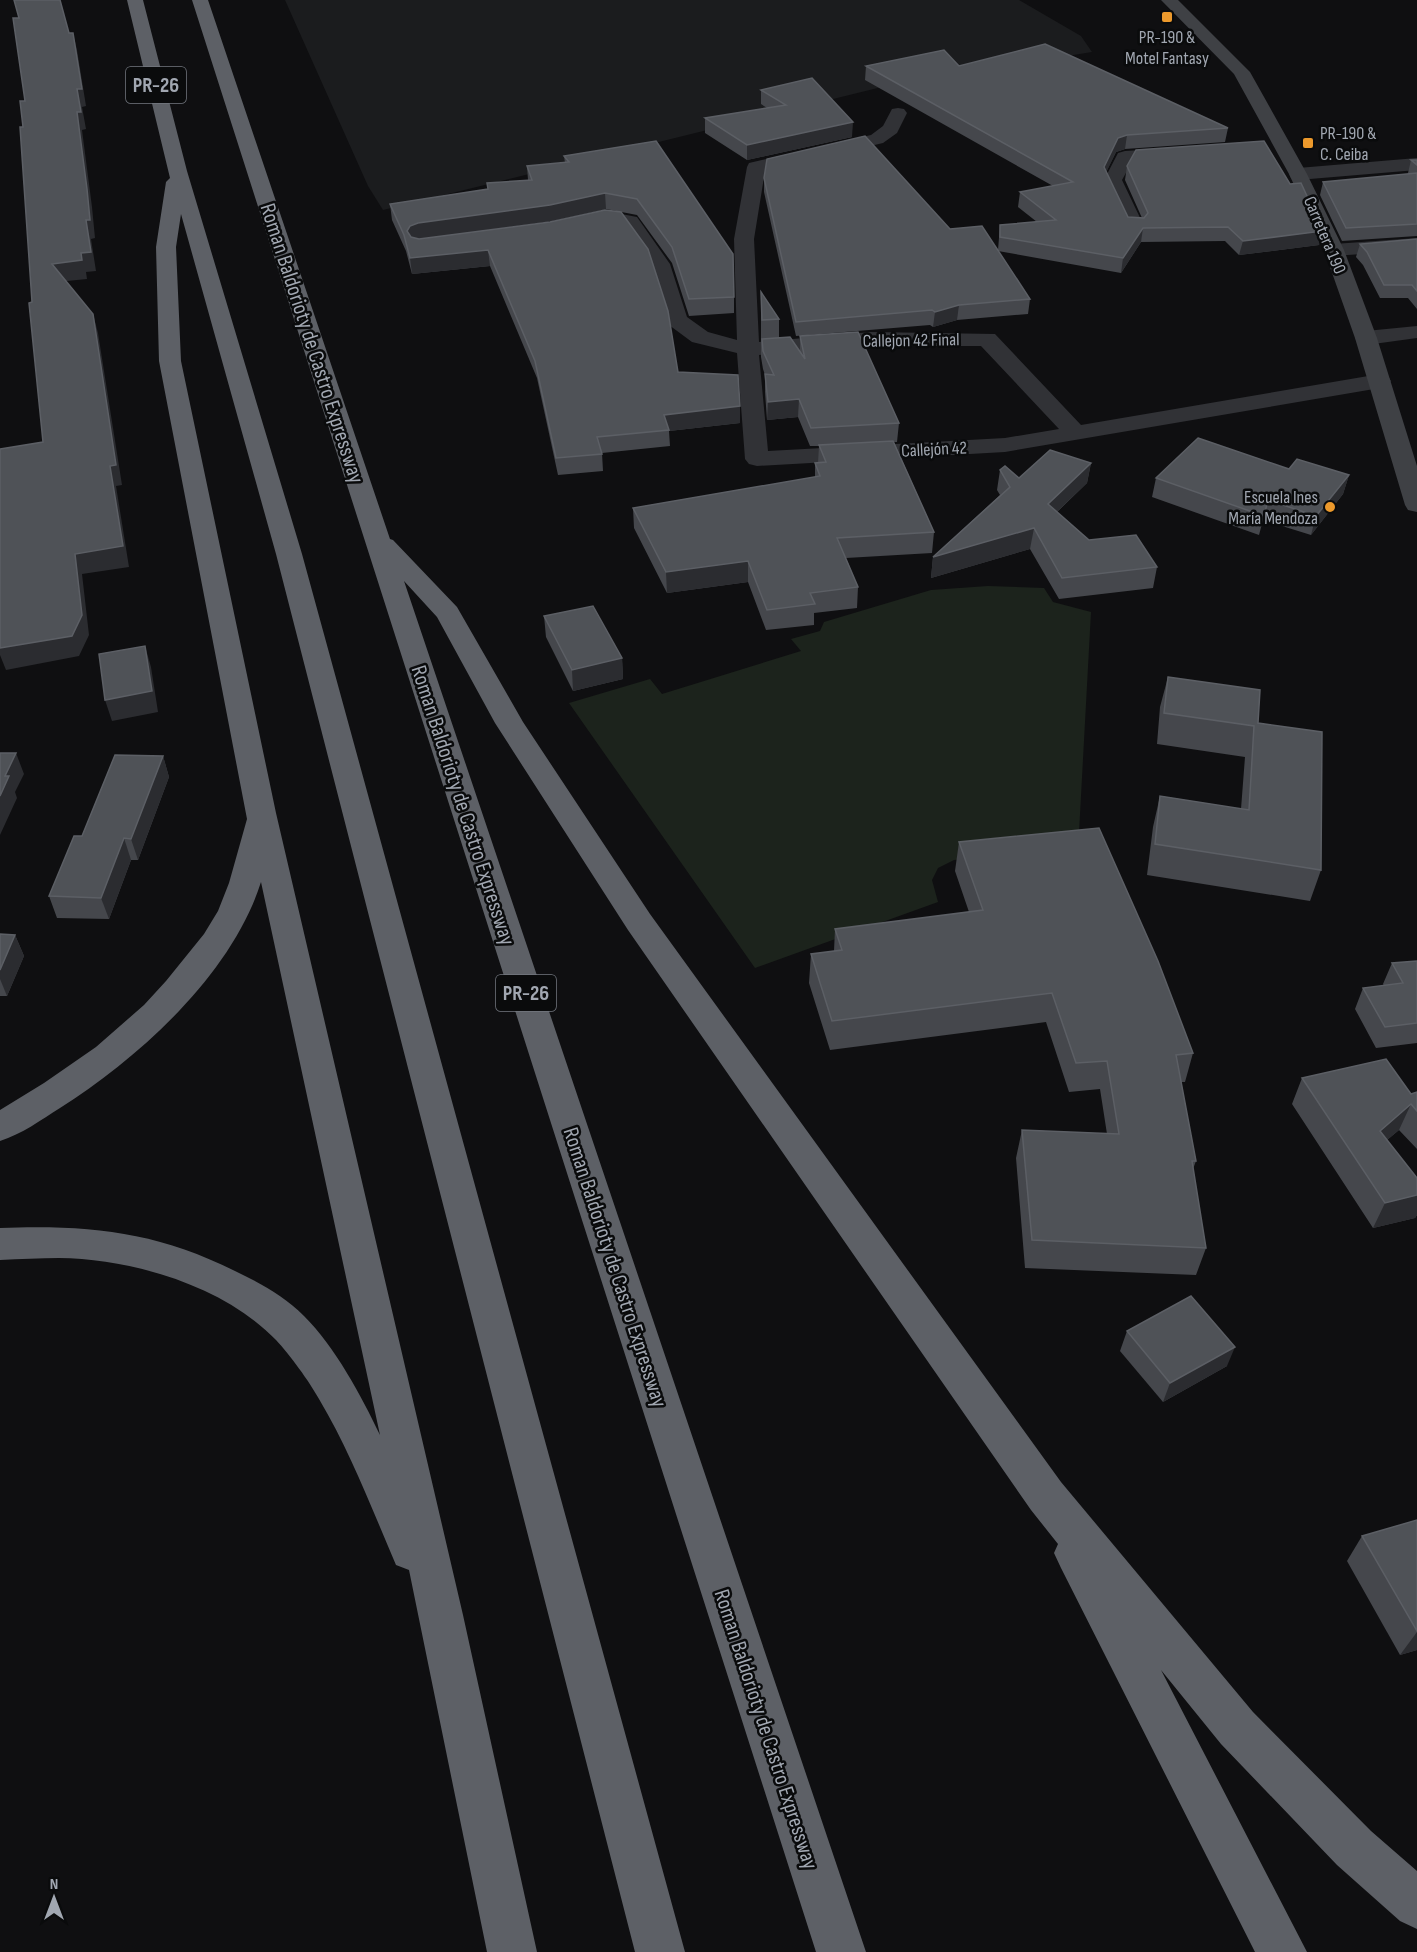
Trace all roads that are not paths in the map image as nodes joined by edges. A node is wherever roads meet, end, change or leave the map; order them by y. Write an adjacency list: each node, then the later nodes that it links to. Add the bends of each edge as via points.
1 (135, 0): 9 (highway, PR-26)
2 (200, 0): 21 (highway, Roman Baldorioty de Castro Expressway / PR-26)
3 (1169, 0): 5 (street, Carretera 190, via 1241,72)
4 (898, 113): 17 (street, Callejón 42, via 891,129 877,139 756,167 744,239)
5 (1282, 146): 6 (street); 10 (street, Carretera 190)
6 (1260, 148)
7 (1192, 152): 12 (street, via 1125,157 1113,180)
8 (1417, 164): 10 (street)
9 (178, 171): 22 (highway, via 166,247 170,361); 29 (highway, PR-26, via 289,554)
10 (1298, 174): 14 (street, Carretera 190)
11 (560, 226): 17 (street, Callejon 42 Final, via 606,217 630,221 660,264 677,320 700,337)
12 (1134, 226)
13 (1417, 244): 14 (street)
14 (1334, 250): 16 (street, Carretera 190)
15 (1417, 332): 16 (street)
16 (1366, 338): 18 (street, Carretera 190)
17 (748, 349): 19 (street, Callejon 42 Final, via 871,339 987,339); 19 (street, Callejón 42, via 757,459 1005,444)
18 (1380, 381): 19 (street, Callejón 42); 20 (street, Carretera 190)
19 (1075, 432)
20 (1417, 505)
21 (376, 537): 25 (highway, via 448,613 509,723 639,922); 30 (highway, Roman Baldorioty de Castro Expressway / PR-26)
22 (261, 813): 23 (highway, via 253,856 237,904 219,939 178,993 108,1058); 26 (highway)
23 (0, 1127)
24 (0, 1244): 26 (highway, via 60,1242 127,1249 187,1265 253,1298 290,1328 333,1385)
25 (1046, 1496): 27 (highway, via 1237,1728 1354,1848); 31 (highway)
26 (441, 1615): 28 (highway)
27 (1417, 1904)
28 (512, 1952)
29 (660, 1952)
30 (841, 1952)
31 (1282, 1952)

